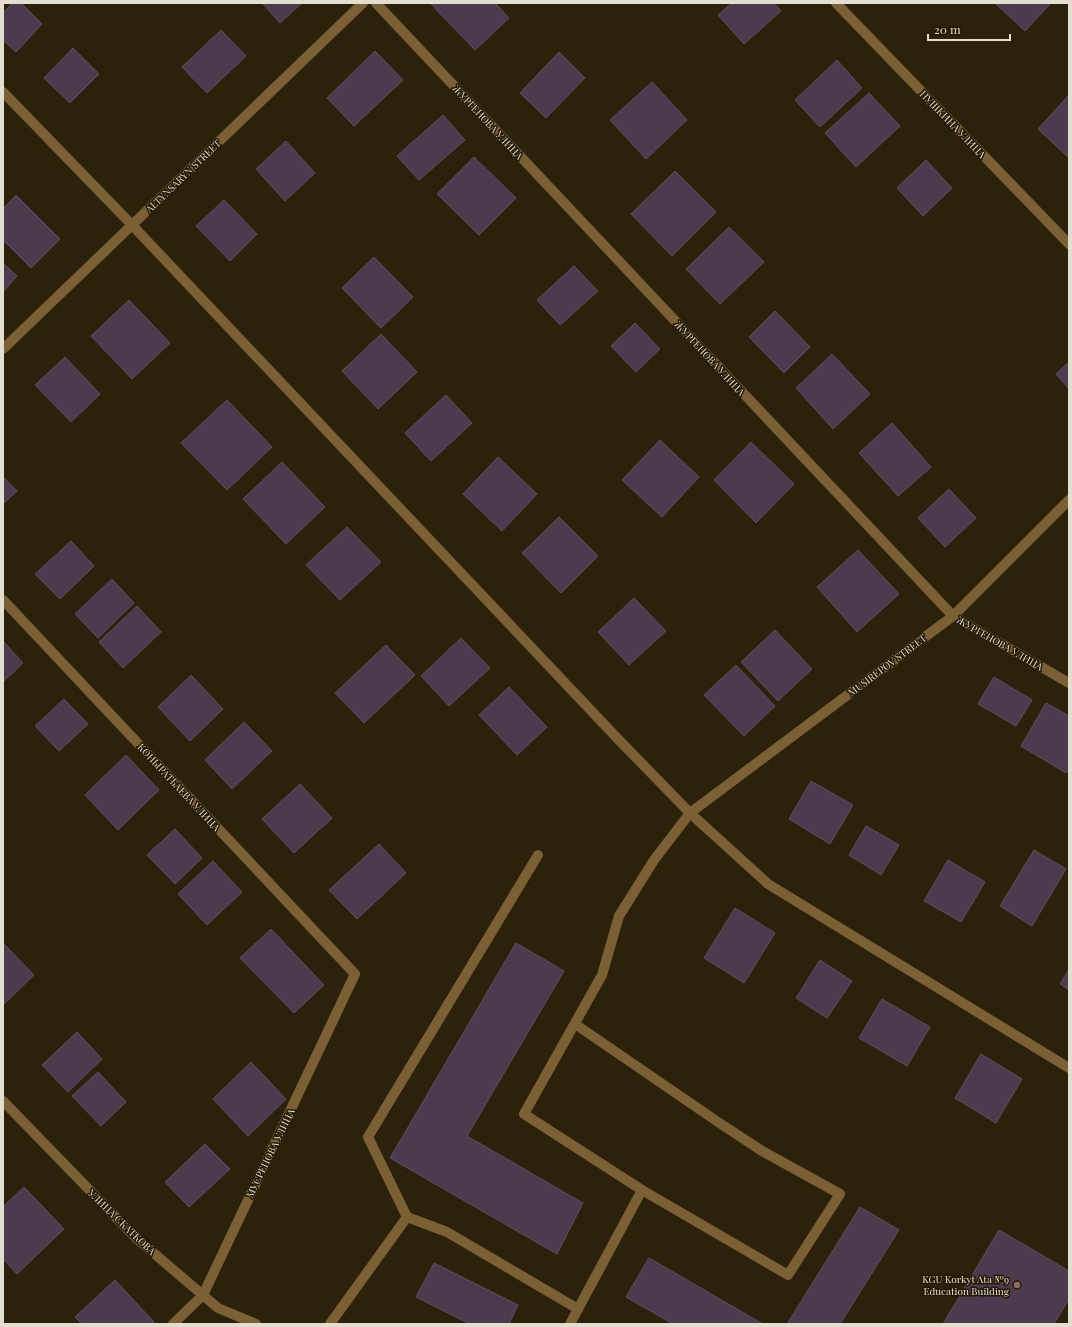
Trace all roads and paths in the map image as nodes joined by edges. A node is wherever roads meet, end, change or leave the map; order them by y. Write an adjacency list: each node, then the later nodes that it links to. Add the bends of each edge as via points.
1 (363, 3): 5 (street, ALTYNSARYN STREET)
2 (376, 3): 10 (street, ЖУРГЕНОВА УЛИЦА)
3 (836, 3): 6 (street, ПУШКИНА УЛИЦА)
4 (3, 92): 5 (street)
5 (132, 225): 7 (street, ALTYNSARYN STREET); 12 (street)
6 (1069, 244)
7 (3, 349)
8 (1069, 500): 10 (street, MUSIREPOV STREET)
9 (3, 600): 14 (street, КОНЫРАТБАЕВА УЛИЦА)
10 (953, 616): 11 (street, ЖУРГЕНОВА УЛИЦА); 12 (street, MUSIREPOV STREET)
11 (1069, 683)
12 (690, 813): 15 (street, MUSIREPOV STREET, via 654,860 619,916 602,975); 16 (street, via 768,884)
13 (538, 855): 19 (street, via 368,1137)
14 (356, 974): 20 (street, МУСРЕПОВА УЛИЦА)
15 (575, 1024): 18 (street, MUSIREPOV STREET, via 524,1114); 18 (street, via 756,1147 840,1194 788,1275)
16 (1069, 1068)
17 (3, 1101): 20 (street, УЛИЦА СКАТКОВА, via 136,1238)
18 (642, 1190): 21 (street)
19 (407, 1217): 21 (street, via 447,1232); 24 (street)
20 (203, 1294): 22 (street, МУСРЕПОВА УЛИЦА); 23 (street, УЛИЦА СКАТКОВА, via 218,1308)
21 (578, 1309): 25 (street)
22 (173, 1324)
23 (256, 1324)
24 (330, 1324)
25 (570, 1324)

